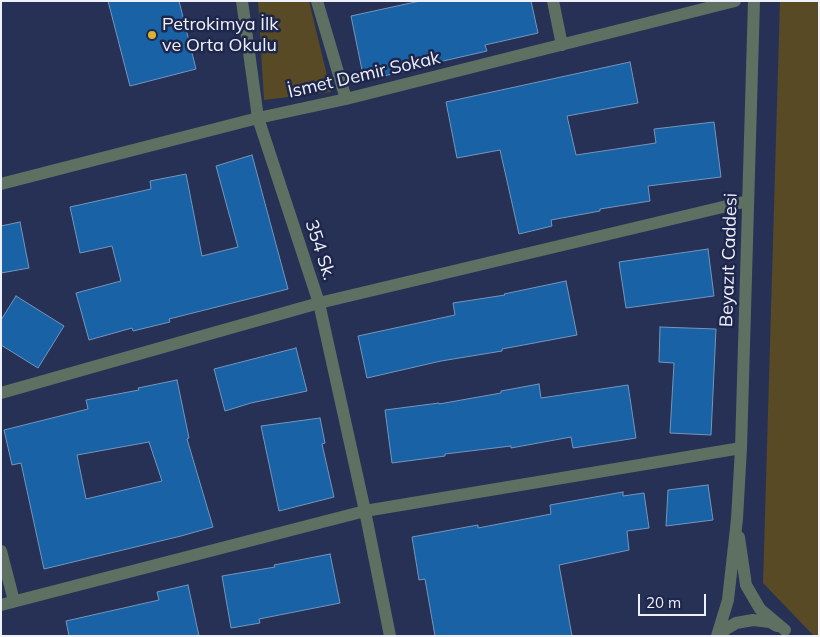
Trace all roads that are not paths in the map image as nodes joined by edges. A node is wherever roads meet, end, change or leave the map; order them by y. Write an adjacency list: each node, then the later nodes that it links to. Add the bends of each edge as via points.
1 (242, 1): 8 (street, 354 Sk.)
2 (317, 1): 7 (street)
3 (553, 1): 6 (street)
4 (735, 1): 6 (street, İsmet Demir Sokak)
5 (754, 1): 10 (street, Beyazıt Caddesi)
6 (562, 45): 7 (street, İsmet Demir Sokak)
7 (346, 99): 8 (street, İsmet Demir Sokak)
8 (258, 118): 9 (street, İsmet Demir Sokak); 11 (street, 354 Sk.)
9 (1, 184)
10 (748, 200): 11 (street); 13 (street, Beyazıt Caddesi)
11 (319, 303): 12 (street); 14 (street, 354 Sk.)
12 (1, 393)
13 (741, 448): 14 (street); 15 (street, Beyazıt Caddesi)
14 (365, 511): 17 (street); 20 (street, 354 Sk.)
15 (737, 519): 19 (street, via 746,585 760,608); 21 (street, via 728,600)
16 (1, 550): 17 (street)
17 (14, 601): 18 (street)
18 (1, 605)
19 (788, 633): 21 (street, via 770,622 753,620 736,624)
20 (390, 636)
21 (718, 636)

